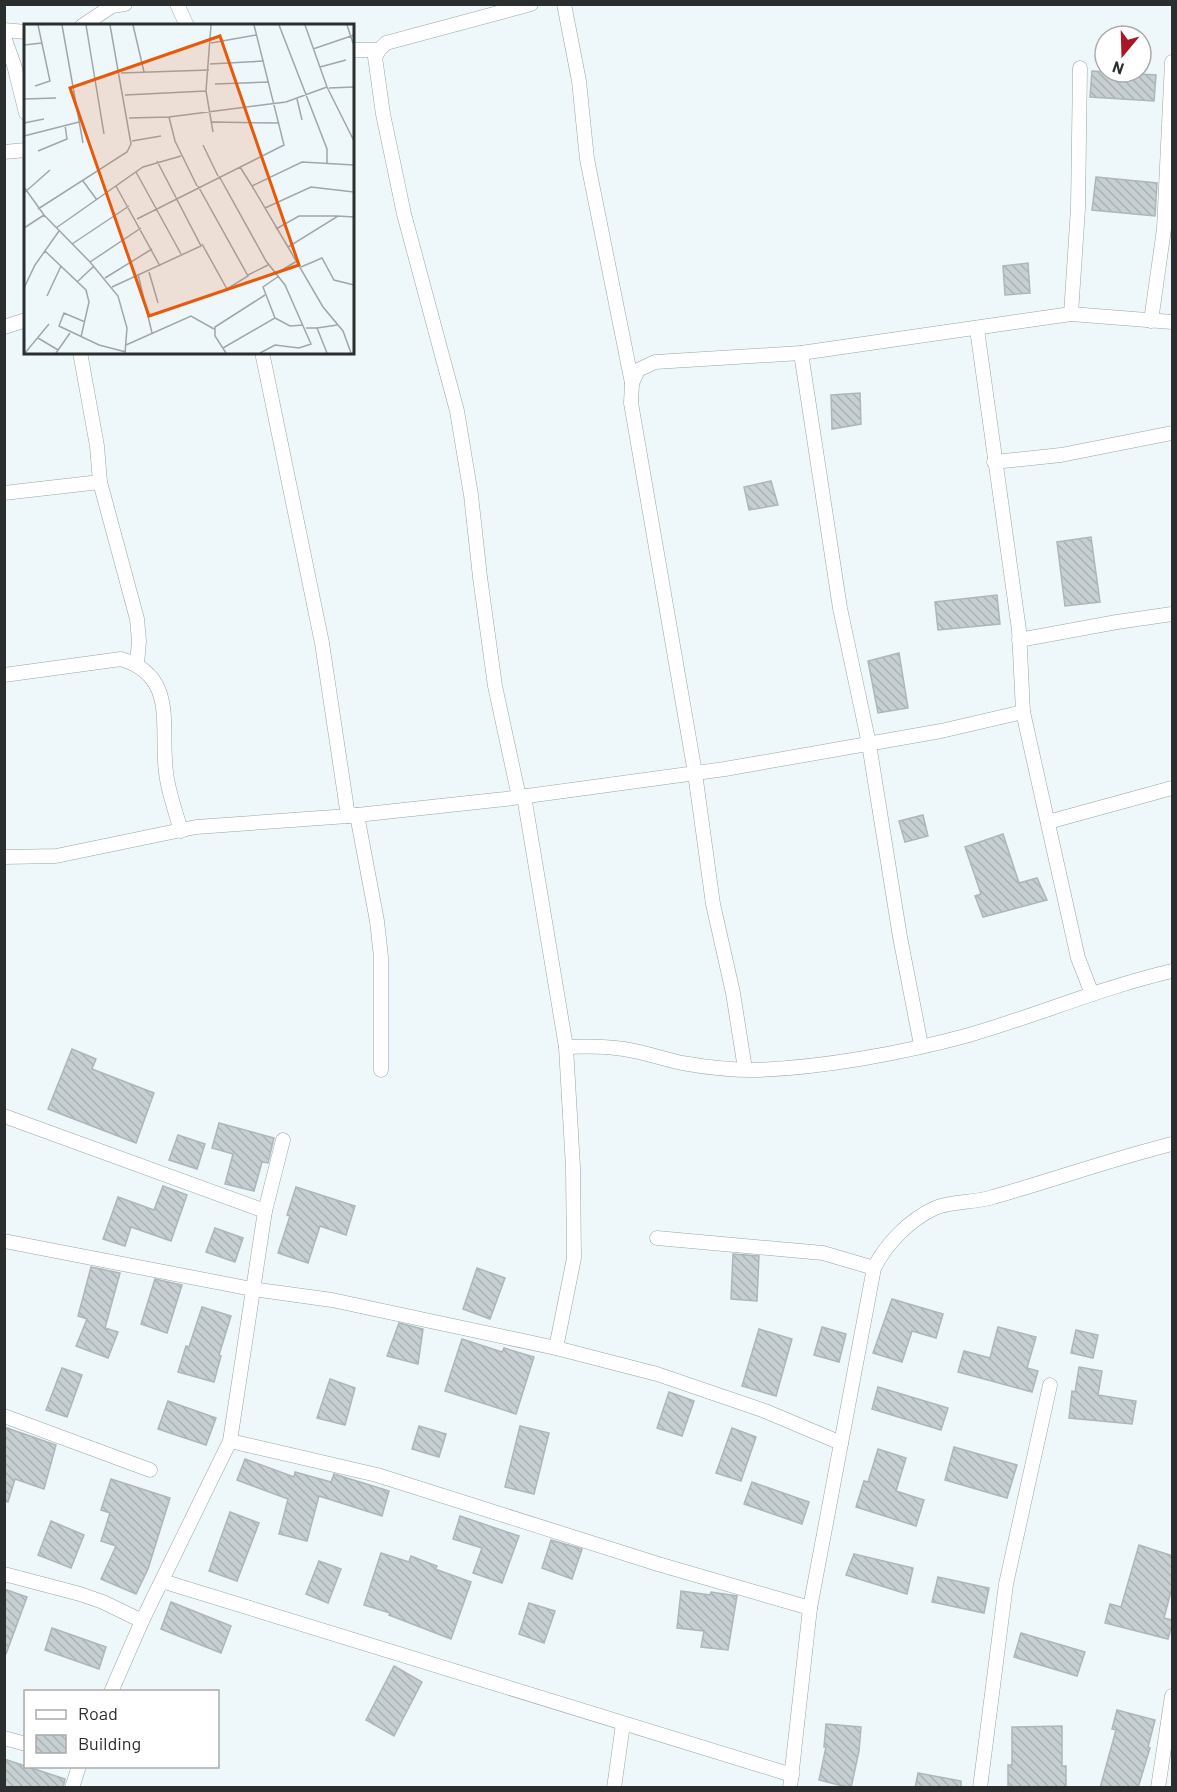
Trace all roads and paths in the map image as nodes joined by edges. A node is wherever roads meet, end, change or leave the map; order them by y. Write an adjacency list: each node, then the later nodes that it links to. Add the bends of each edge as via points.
1 (125, 4): 5 (street, via 112,6)
2 (177, 4): 6 (street)
3 (531, 4): 11 (street, via 386,43)
4 (564, 4): 26 (street, via 579,81 587,159)
5 (85, 24)
6 (187, 24)
7 (4, 30): 8 (street)
8 (24, 32)
9 (4, 37): 14 (street)
10 (354, 50): 11 (street)
11 (379, 50): 39 (street, via 375,57 392,159 457,411 495,686)
12 (1173, 62): 19 (street, via 1164,229)
13 (1080, 68): 17 (street, via 1078,208)
14 (24, 105)
15 (24, 150): 16 (street)
16 (4, 152)
17 (1071, 314): 19 (street); 22 (street)
18 (24, 321): 21 (street)
19 (1151, 321): 20 (street)
20 (1173, 322)
21 (4, 327)
22 (976, 329): 23 (street); 28 (street)
23 (801, 353): 26 (street, via 655,362 638,370); 36 (street, via 840,608)
24 (80, 354): 29 (street)
25 (262, 354): 40 (street, via 322,643)
26 (632, 383): 37 (street, via 631,403)
27 (1173, 433): 28 (street, via 1061,455)
28 (994, 462): 32 (street)
29 (100, 482): 30 (street); 33 (street, via 137,619)
30 (4, 493)
31 (1173, 614): 32 (street)
32 (1019, 640): 35 (street)
33 (137, 664): 34 (street, via 121,659); 42 (street, via 159,690 166,772)
34 (4, 675)
35 (1023, 712): 36 (street); 41 (street)
36 (869, 744): 37 (street); 46 (street)
37 (695, 773): 39 (street); 48 (street, via 713,904)
38 (1173, 788): 41 (street)
39 (522, 796): 40 (street); 47 (street)
40 (352, 816): 42 (street, via 236,823); 49 (street, via 378,930)
41 (1048, 822): 45 (street, via 1078,958)
42 (181, 831): 43 (street, via 56,856)
43 (4, 857)
44 (1173, 970): 45 (street)
45 (1092, 994): 46 (street, via 969,1035)
46 (921, 1045): 48 (street, via 859,1059)
47 (566, 1047): 48 (street, via 626,1049 683,1063); 58 (street, via 574,1258)
48 (745, 1069)
49 (381, 1070)
50 (4, 1116): 53 (street)
51 (283, 1140): 53 (street)
52 (1173, 1144): 56 (street, via 978,1202 936,1207 897,1236)
53 (265, 1211): 57 (street)
54 (657, 1238): 56 (street, via 823,1254)
55 (4, 1241): 57 (street)
56 (874, 1268): 62 (street)
57 (252, 1289): 58 (street, via 332,1300); 61 (street)
58 (556, 1348): 62 (street, via 657,1374 765,1411)
59 (1050, 1385): 77 (street, via 1006,1584)
60 (4, 1416): 63 (street)
61 (230, 1441): 65 (street); 66 (street, via 377,1475)
62 (842, 1443): 66 (street)
63 (150, 1470)
64 (4, 1574): 67 (street, via 80,1594)
65 (162, 1581): 67 (street); 70 (street)
66 (810, 1608): 74 (street)
67 (142, 1621): 68 (street)
68 (112, 1690)
69 (1173, 1696): 78 (street)
70 (623, 1724): 74 (street); 76 (street)
71 (4, 1738): 72 (street)
72 (24, 1743)
73 (79, 1768): 75 (street)
74 (791, 1781)
75 (72, 1788)
76 (614, 1788)
77 (980, 1788)
78 (1158, 1788)

